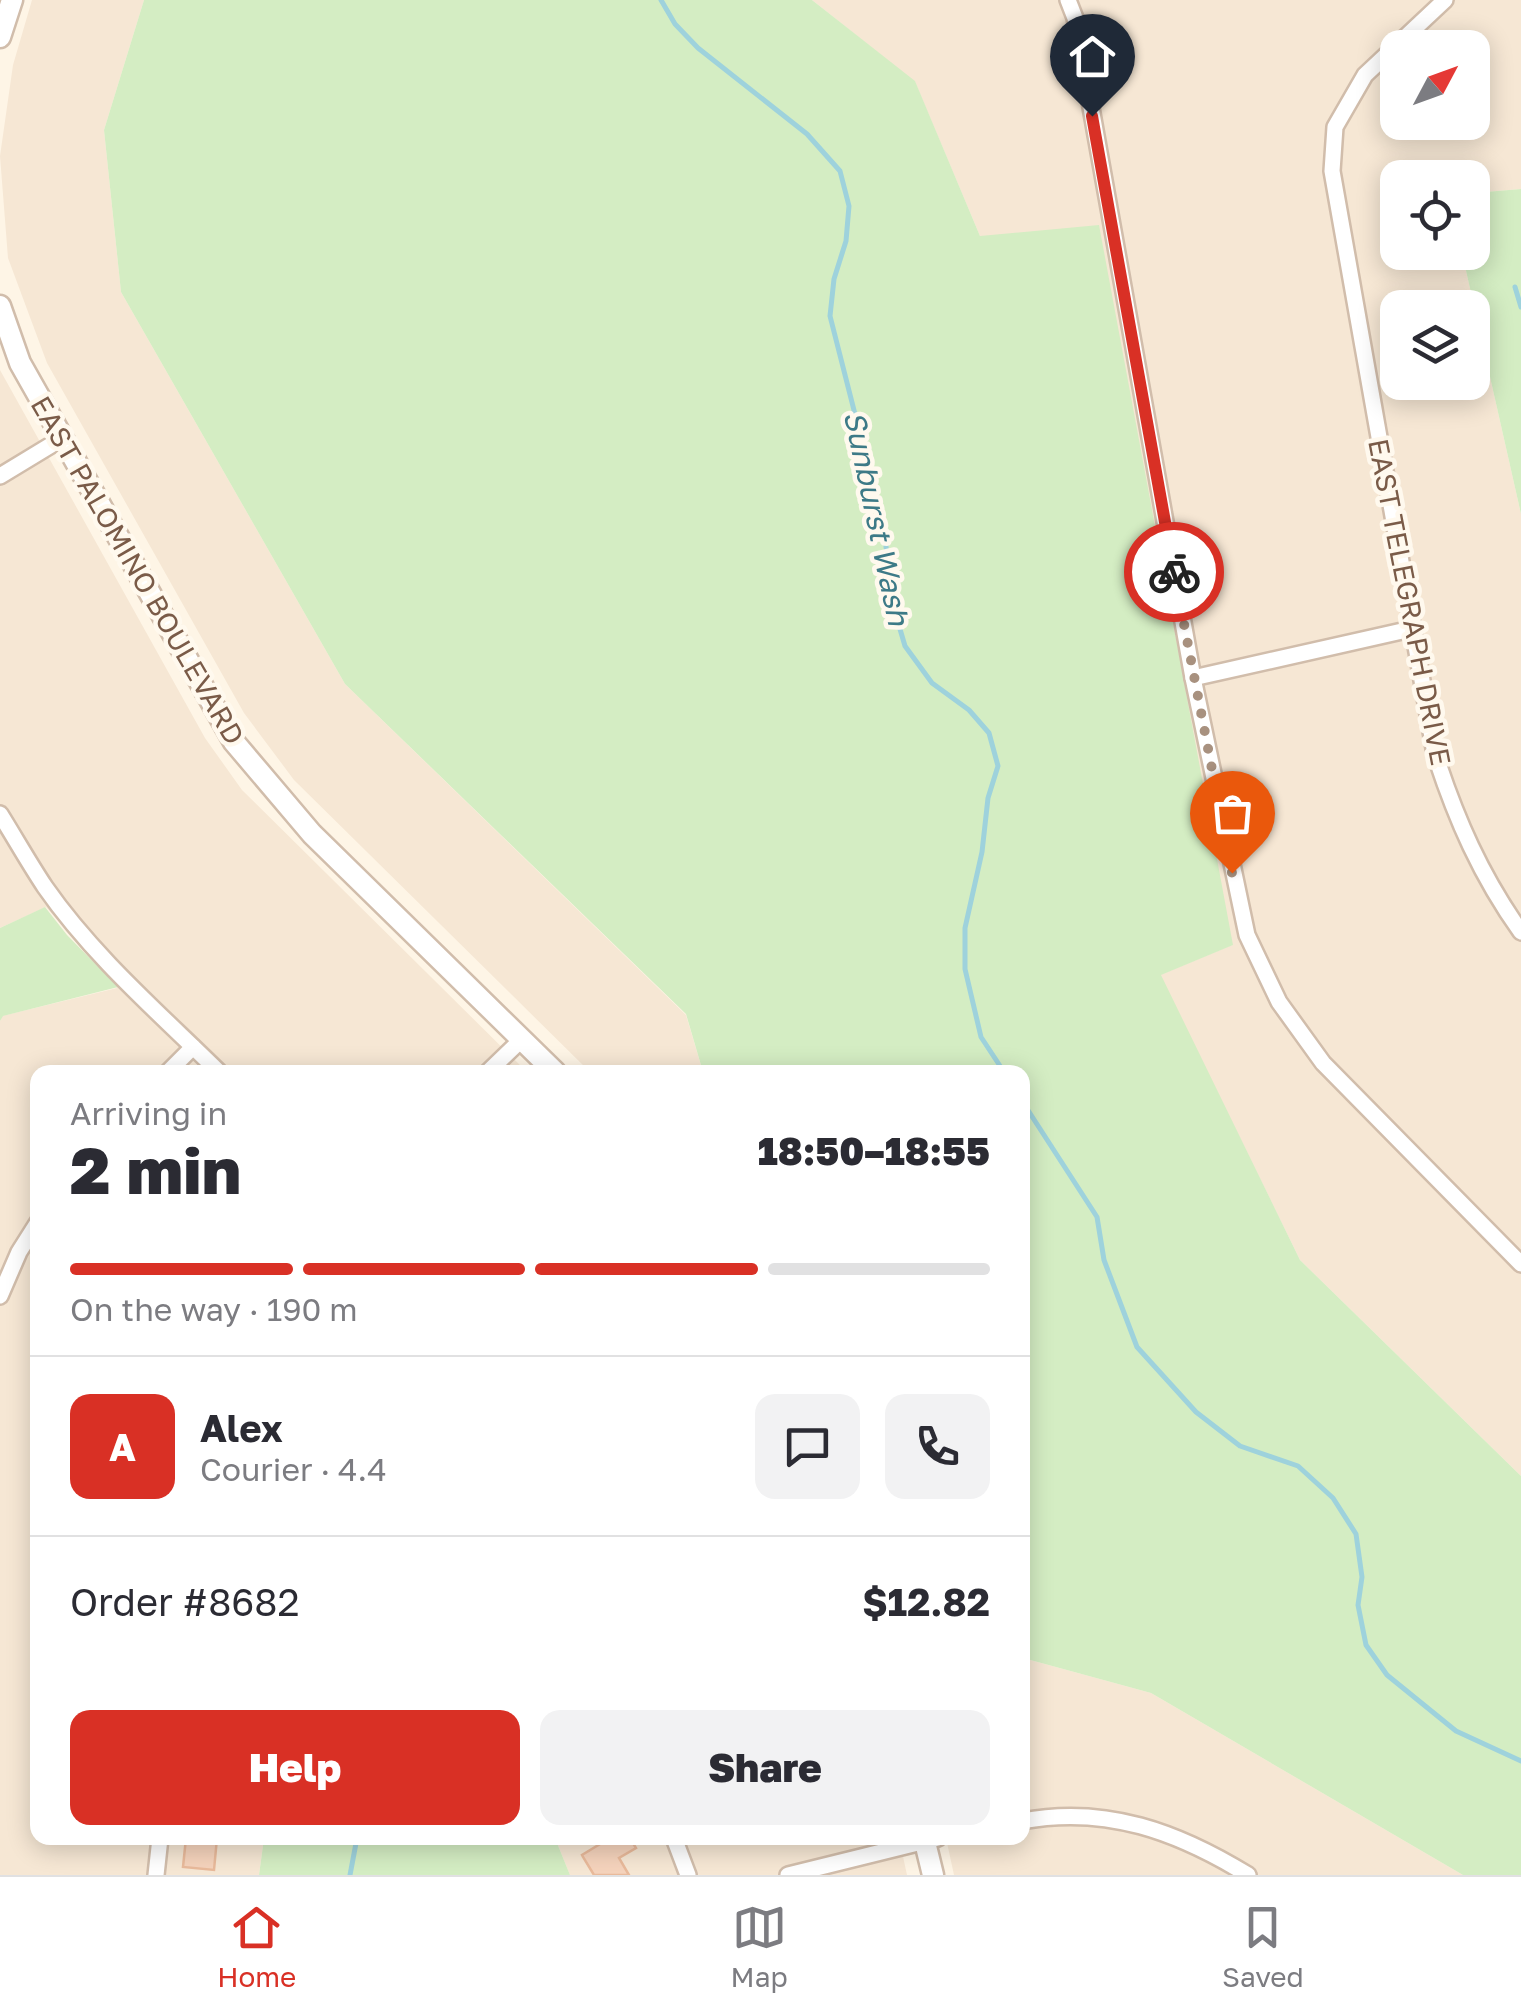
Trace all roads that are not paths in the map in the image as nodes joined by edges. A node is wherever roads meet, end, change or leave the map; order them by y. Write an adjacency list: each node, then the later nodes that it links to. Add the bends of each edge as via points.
1 (12, 0): 4 (street)
2 (1068, 0): 9 (street)
3 (1445, 0): 8 (street, EAST TELEGRAPH DRIVE, via 1365,75 1335,127 1332,171)
4 (0, 37)
5 (0, 306): 6 (street, EAST PALOMINO BOULEVARD)
6 (61, 440): 7 (street); 12 (street, EAST PALOMINO BOULEVARD, via 211,705 261,777)
7 (0, 476)
8 (1411, 629): 9 (street); 11 (street, EAST TELEGRAPH DRIVE, via 1434,754 1458,823 1493,894)
9 (1193, 678): 19 (street, via 1247,935 1279,1002 1323,1063)
10 (0, 814): 13 (street, via 71,920)
11 (1521, 932)
12 (522, 1039): 16 (street); 17 (street, EAST PALOMINO BOULEVARD)
13 (193, 1047): 14 (street); 15 (street)
14 (175, 1065)
15 (212, 1065)
16 (495, 1065)
17 (548, 1065)
18 (30, 1235): 20 (street)
19 (1521, 1264)
20 (0, 1296)
21 (1030, 1822): 30 (street, via 1107,1818 1160,1830)
22 (159, 1845): 26 (street)
23 (677, 1845): 27 (street)
24 (902, 1845): 28 (street)
25 (930, 1845): 29 (street)
26 (156, 1875)
27 (688, 1875)
28 (788, 1875)
29 (933, 1875)
30 (1248, 1875)

